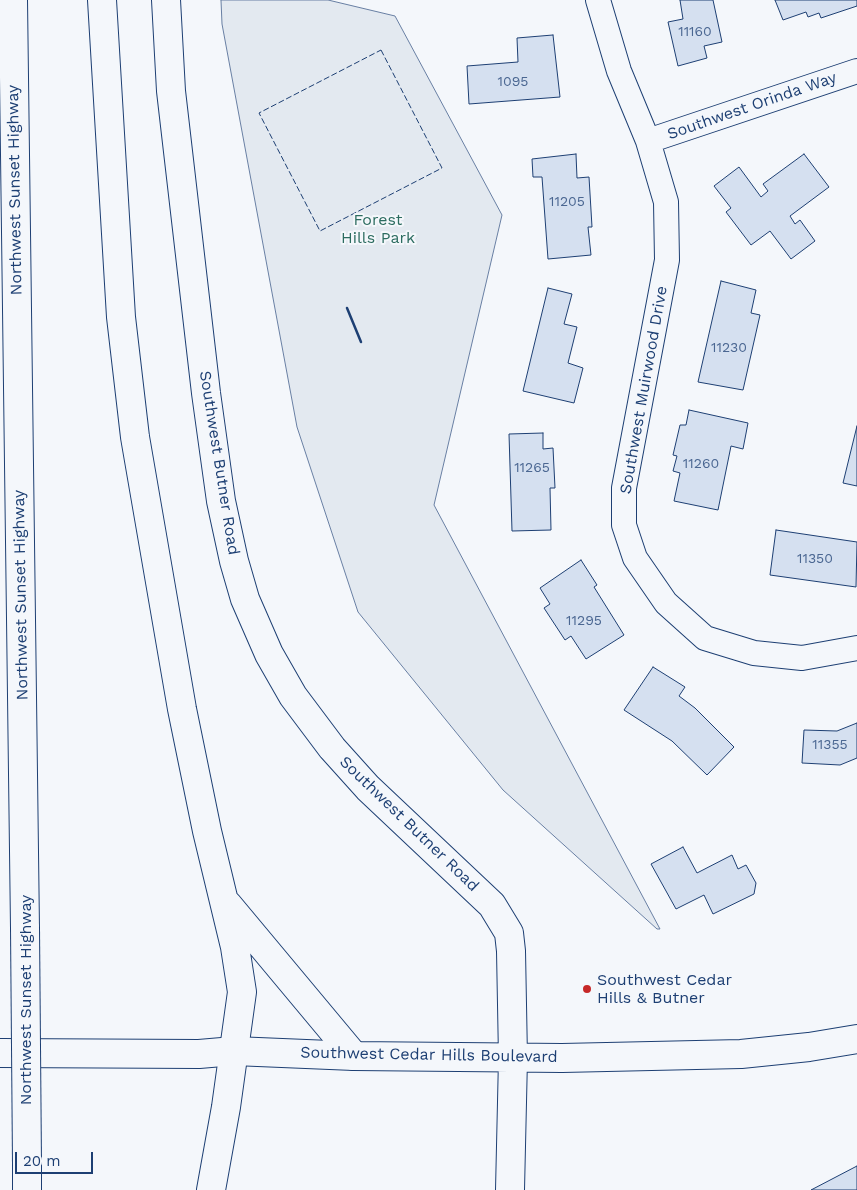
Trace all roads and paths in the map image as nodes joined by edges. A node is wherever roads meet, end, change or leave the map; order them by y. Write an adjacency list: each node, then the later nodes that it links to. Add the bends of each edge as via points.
1 (13, 0): 14 (main road, Northwest Sunset Highway, bridge)
2 (102, 0): 8 (main road, via 121,317 135,436 182,709)
3 (166, 0): 13 (main road, Southwest Butner Road, via 171,91 206,393 221,501 245,599 269,654 293,696 332,748 368,788 492,905 504,924 509,933 511,951)
4 (598, 0): 6 (street, Southwest Muirwood Drive, via 620,71)
5 (857, 71): 6 (street, Southwest Orinda Way)
6 (648, 141): 7 (street, Southwest Muirwood Drive, via 666,202 667,260 624,488 624,525 635,558 666,603 705,638 754,653 802,658)
7 (857, 648)
8 (224, 901): 10 (main road, via 242,992); 12 (main road)
9 (857, 1039): 13 (main road, Southwest Cedar Hills Boulevard, via 741,1054)
10 (234, 1051): 11 (main road, Southwest Cedar Hills Boulevard, via 199,1054); 12 (main road, Southwest Cedar Hills Boulevard); 15 (main road)
11 (0, 1053)
12 (354, 1056): 13 (main road, Southwest Cedar Hills Boulevard)
13 (513, 1058): 16 (main road, Southwest Butner Road)
14 (27, 1178)
15 (211, 1190)
16 (510, 1190)

